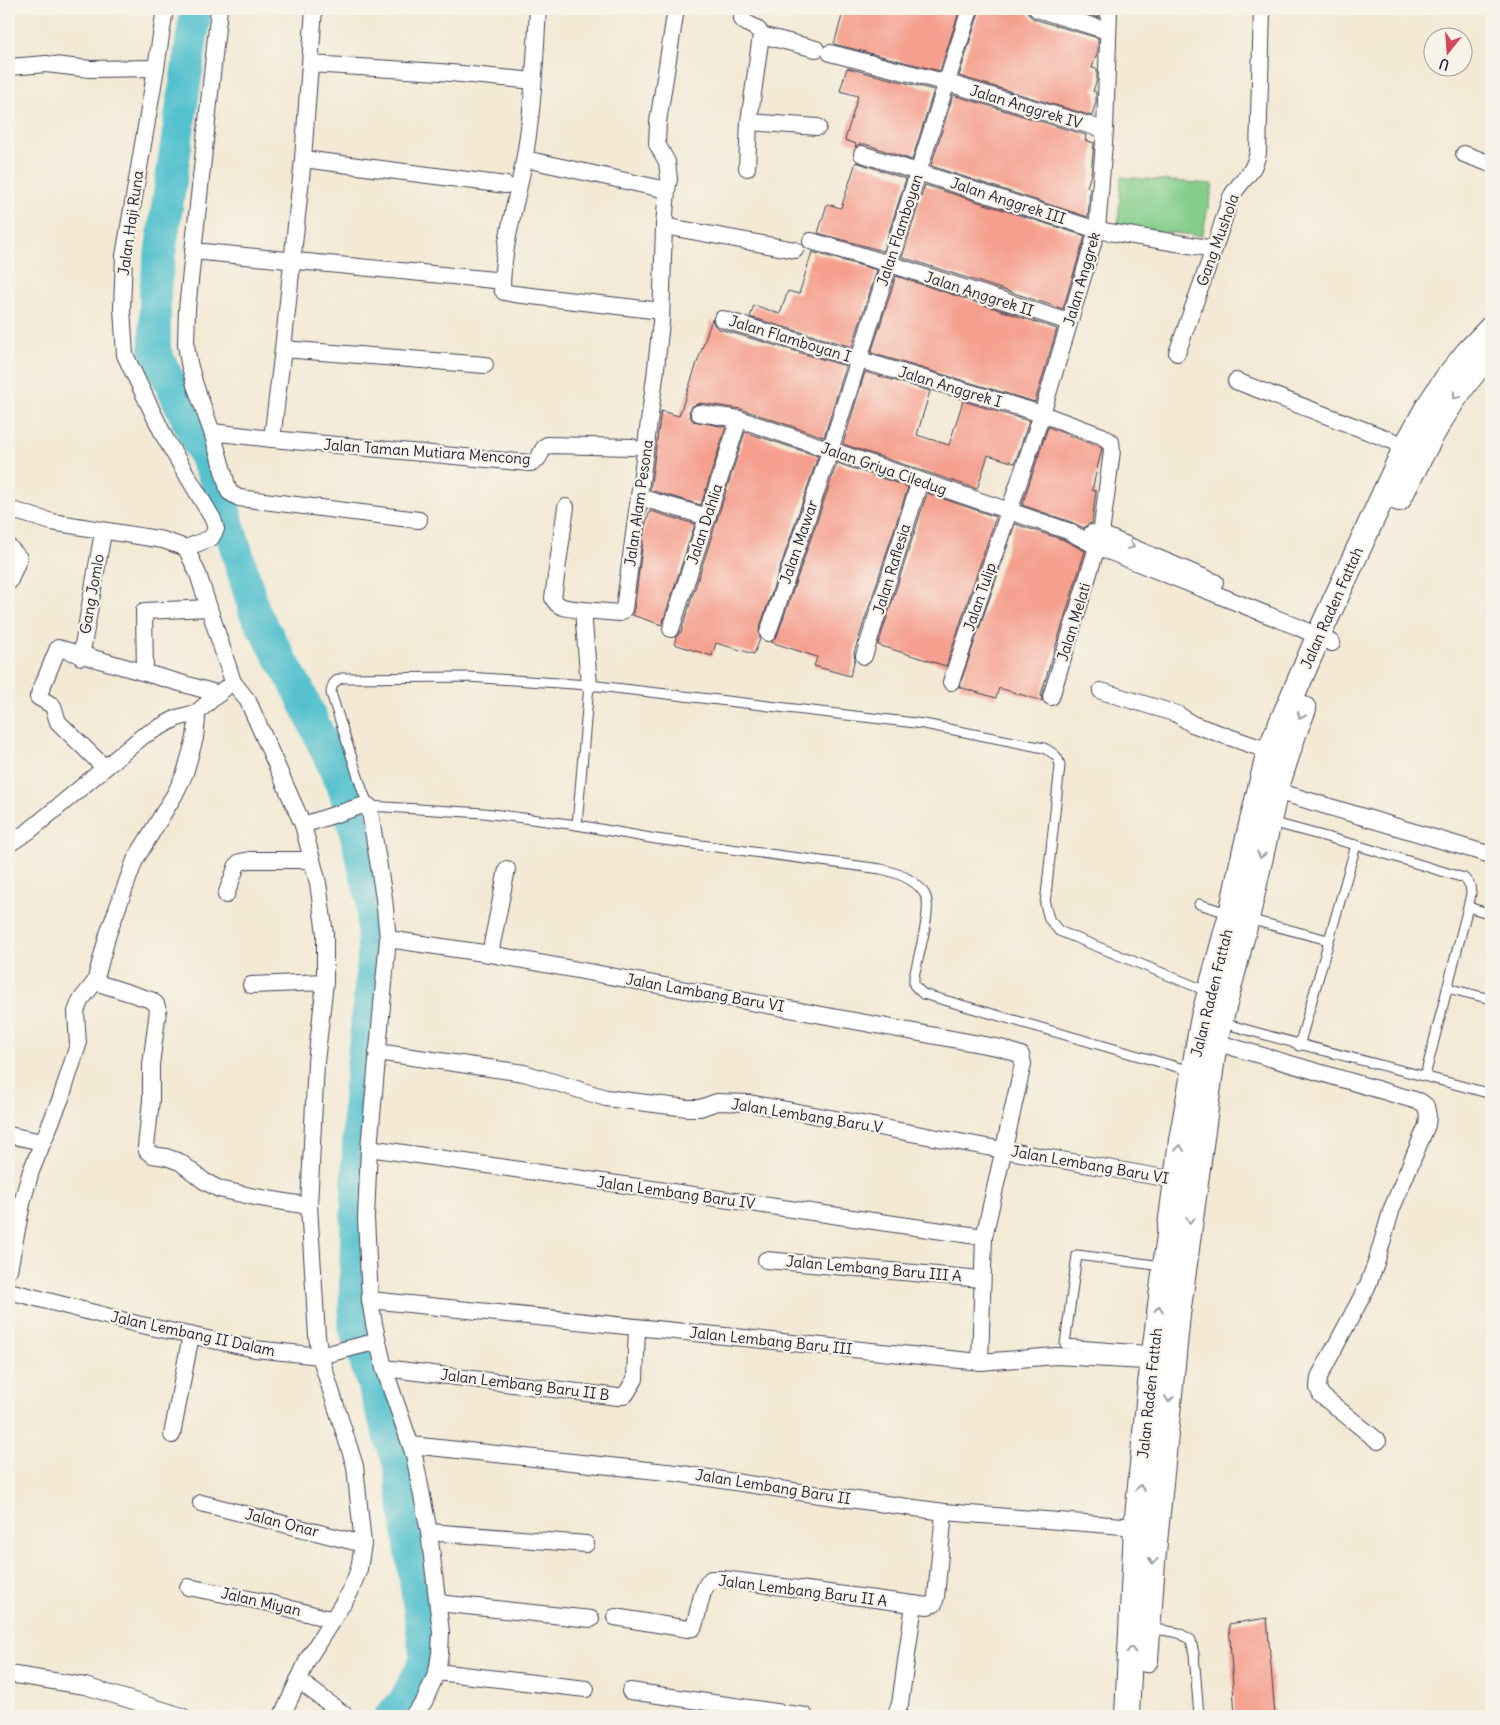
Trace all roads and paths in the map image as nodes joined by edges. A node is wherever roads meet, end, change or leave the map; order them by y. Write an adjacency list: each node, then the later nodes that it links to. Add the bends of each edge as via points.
1 (165, 9): 15 (street, Jalan Haji Runa)
2 (218, 9): 35 (street)
3 (314, 9): 13 (street)
4 (538, 9): 24 (street)
5 (674, 9): 29 (street, Jalan Alam Pesona, via 657,144 667,162)
6 (743, 9): 12 (street, via 744,23 757,29)
7 (970, 9): 17 (street, Jalan Flamboyan)
8 (1037, 9): 11 (street)
9 (1109, 9): 11 (street, Jalan Anggrek)
10 (1262, 9): 33 (street, Gang Mushola, via 1258,153 1250,174 1231,197)
11 (1108, 31): 20 (street, Jalan Anggrek)
12 (761, 35): 17 (street, Jalan Anggrek IV); 18 (street)
13 (310, 64): 16 (street); 23 (street)
14 (9, 67): 15 (street, via 46,64 90,69)
15 (156, 68): 67 (street, Jalan Haji Runa, via 124,256 122,309 125,356 216,529 211,538)
16 (524, 80)
17 (948, 83): 20 (street, Jalan Anggrek IV); 27 (street, Jalan Flamboyan)
18 (750, 122): 19 (street); 26 (street)
19 (818, 127)
20 (1105, 130): 31 (street, Jalan Anggrek)
21 (862, 154): 27 (street, Jalan Anggrek III)
22 (1464, 154): 25 (street)
23 (302, 159): 28 (street); 36 (street)
24 (525, 159): 29 (street); 39 (street, via 506,254 504,292)
25 (1491, 164)
26 (747, 168)
27 (919, 172): 31 (street, Jalan Anggrek III); 37 (street, Jalan Flamboyan)
28 (506, 185)
29 (668, 190): 30 (street, Jalan Alam Pesona)
30 (664, 226): 34 (street); 39 (street, Jalan Alam Pesona)
31 (1097, 230): 33 (street); 41 (street, Jalan Anggrek)
32 (811, 241): 37 (street, Jalan Anggrek II)
33 (1214, 249): 44 (street, Gang Mushola)
34 (795, 250)
35 (193, 251): 36 (street); 52 (street, via 186,346 195,385)
36 (291, 261): 38 (street); 43 (street)
37 (890, 264): 41 (street, Jalan Anggrek II); 46 (street, Jalan Flamboyan)
38 (494, 280)
39 (661, 311): 70 (street, Jalan Alam Pesona, via 624,609 620,614)
40 (722, 319): 46 (street, Jalan Flamboyan I)
41 (1069, 322): 50 (street, Jalan Anggrek)
42 (1491, 328): 45 (main road, Jalan Raden Fattah)
43 (283, 349): 47 (street); 53 (street)
44 (1177, 353)
45 (1485, 356): 54 (main road, Jalan Raden Fattah, via 1447,378); 73 (main road, Jalan Raden Fattah, one-way to 73, via 1432,433)
46 (859, 360): 50 (street, Jalan Anggrek I); 56 (street, Jalan Flamboyan)
47 (485, 366)
48 (1236, 381): 54 (street)
49 (699, 413): 51 (street, Jalan Griya Ciledug)
50 (1042, 414): 60 (street, Jalan Anggrek); 65 (street, via 1111,442)
51 (738, 419): 56 (street, Jalan Griya Ciledug); 62 (street, Jalan Dahlia)
52 (212, 432): 53 (street, Jalan Taman Mutiara Mencong); 63 (street, via 228,492 233,496)
53 (272, 439): 55 (street, Jalan Taman Mutiara Mencong, via 529,463 538,460 548,444)
54 (1406, 446): 73 (main road, Jalan Raden Fattah)
55 (632, 447)
56 (830, 450): 57 (street, Jalan Griya Ciledug); 72 (street, Jalan Mawar)
57 (920, 481): 60 (street, Jalan Griya Ciledug); 75 (street, Jalan Raflesia)
58 (648, 500): 62 (street)
59 (566, 507): 70 (street, via 553,598 560,607)
60 (1008, 511): 65 (street, Jalan Griya Ciledug); 78 (street, Jalan Tulip)
61 (10, 512): 64 (street)
62 (708, 517): 71 (street, Jalan Dahlia)
63 (419, 520)
64 (103, 532): 67 (street, via 163,540); 74 (street, Gang Jomlo)
65 (1099, 540): 73 (street, Jalan Griya Ciledug); 82 (street, Jalan Melati)
66 (9, 548): 68 (street, via 19,558)
67 (186, 548): 69 (street)
68 (9, 582)
69 (209, 608): 76 (street, via 144,611); 77 (street)
70 (583, 610): 79 (street)
71 (671, 629)
72 (768, 633)
73 (1327, 635): 84 (main road, Jalan Raden Fattah); 86 (main road, Jalan Raden Fattah, one-way to 86, via 1295,731)
74 (81, 655): 76 (street); 85 (street, via 58,648 38,697 53,706 58,722)
75 (864, 656)
76 (145, 672): 81 (street)
77 (233, 682): 81 (street); 89 (street, via 248,701)
78 (952, 682)
79 (589, 685): 87 (lane, via 466,677 342,678 335,681 331,693); 90 (lane); 108 (lane, via 924,724 1044,748 1060,760 1045,904 1049,919 1059,931)
80 (1101, 691): 84 (street, via 1177,714 1192,724)
81 (219, 694): 83 (street)
82 (1051, 697)
83 (196, 713): 85 (street, via 178,718 143,736); 104 (street, via 195,738 185,773 176,794 135,860 108,934)
84 (1269, 751): 86 (main road, Jalan Raden Fattah)
85 (104, 767): 91 (street)
86 (1268, 789): 88 (main road, Jalan Raden Fattah); 93 (street); 100 (main road, Jalan Raden Fattah, via 1242,862)
87 (365, 806): 89 (street); 90 (lane, via 484,813); 101 (street, via 384,898)
88 (1268, 821): 92 (lane); 100 (main road, Jalan Raden Fattah, one-way to 100)
89 (303, 825): 94 (street)
90 (577, 825): 113 (lane, via 899,874 914,882 926,897 928,910 914,977 914,985 923,994)
91 (9, 844)
92 (1356, 845): 98 (lane, via 1464,878 1470,885); 102 (lane)
93 (1491, 855)
94 (312, 860): 96 (street, via 240,862); 105 (street, via 325,934)
95 (507, 869): 103 (street)
96 (226, 895)
97 (1198, 904): 100 (lane)
98 (1468, 907): 99 (lane); 107 (lane)
99 (1491, 914)
100 (1239, 916): 102 (lane); 108 (main road, Jalan Raden Fattah)
101 (388, 939): 103 (street, Jalan Lambang Baru VI); 112 (street)
102 (1328, 940): 111 (lane)
103 (490, 954): 119 (street, Jalan Lambang Baru VI, via 1001,1048 1021,1055 1023,1064)
104 (95, 982): 117 (street, via 80,1001 76,1012 78,1045 61,1098); 121 (street, via 151,1000 158,1010 151,1065 147,1152 180,1162 219,1189)
105 (325, 982): 106 (street); 121 (street, via 316,1062)
106 (251, 985)
107 (1447, 988): 109 (lane); 114 (lane)
108 (1219, 995): 110 (main road, Jalan Raden Fattah)
109 (1491, 999)
110 (1213, 1027): 111 (lane); 113 (main road, Jalan Raden Fattah); 137 (street, via 1426,1106 1427,1125 1392,1208 1367,1287 1319,1377 1321,1395)
111 (1299, 1046): 114 (lane)
112 (377, 1052): 118 (street); 119 (street, Jalan Lembang Baru V, via 524,1073 606,1098 687,1108 728,1101 749,1103)
113 (1202, 1074): 120 (main road, Jalan Raden Fattah, one-way to 113); 124 (main road, Jalan Raden Fattah, one-way to 124)
114 (1425, 1076): 115 (lane)
115 (1491, 1094)
116 (9, 1134): 117 (street)
117 (42, 1142): 125 (street, via 23,1199)
118 (369, 1148): 122 (street, Jalan Lembang Baru IV); 128 (street, via 366,1218)
119 (1003, 1150): 120 (street, Jalan Lembang Baru VI); 122 (street)
120 (1176, 1180): 124 (main road, Jalan Raden Fattah)
121 (309, 1206): 132 (street, via 317,1336)
122 (984, 1237): 126 (street)
123 (766, 1260): 126 (street, Jalan Lembang Baru III A)
124 (1174, 1267): 133 (main road, Jalan Raden Fattah); 133 (lane, via 1077,1255 1065,1344)
125 (9, 1270)
126 (982, 1279): 134 (street)
127 (9, 1291): 130 (street, Jalan Lembang II Dalam)
128 (370, 1300): 129 (street, Jalan Lembang Baru III); 131 (street)
129 (637, 1328): 134 (street, Jalan Lembang Baru III); 135 (street, Jalan Lembang Baru II B, via 635,1379 626,1394 618,1397)
130 (191, 1335): 132 (street, Jalan Lembang II Dalam, via 255,1349); 136 (street)
131 (371, 1342): 132 (street, Jalan Lembang II Dalam); 135 (street)
132 (327, 1355): 143 (street, via 356,1466)
133 (1163, 1357): 134 (street, Jalan Lembang Baru III, via 1056,1356); 141 (main road, Jalan Raden Fattah, one-way to 133); 151 (main road, Jalan Raden Fattah, one-way to 151)
134 (980, 1362)
135 (384, 1368): 138 (street)
136 (172, 1435)
137 (1378, 1441)
138 (411, 1445): 140 (street, Jalan Lembang Baru II, via 676,1473); 142 (street)
139 (201, 1503): 143 (street, Jalan Onar)
140 (944, 1512): 141 (street, Jalan Lembang Baru II); 147 (street, Jalan Lembang Baru II A, via 934,1604)
141 (1136, 1527): 163 (main road, Jalan Raden Fattah, one-way to 141)
142 (429, 1532): 144 (street); 146 (street)
143 (363, 1544): 150 (street, via 359,1569 350,1592)
144 (586, 1544)
145 (188, 1587): 150 (street, Jalan Miyan, via 270,1603)
146 (438, 1603): 149 (street); 152 (street, via 441,1632)
147 (914, 1604): 148 (street, Jalan Lembang Baru II A, via 723,1579 711,1580 703,1592 693,1628); 162 (street, via 900,1704)
148 (615, 1617)
149 (591, 1619)
150 (333, 1620): 154 (street)
151 (1148, 1628): 164 (main road, Jalan Raden Fattah); 165 (lane, via 1178,1633 1191,1640)
152 (437, 1672): 155 (street); 160 (street, via 424,1702)
153 (9, 1674): 157 (street, via 85,1686)
154 (298, 1680): 158 (street); 159 (street)
155 (586, 1689)
156 (630, 1691): 161 (street)
157 (182, 1716)
158 (282, 1716)
159 (346, 1716)
160 (412, 1716)
161 (806, 1716)
162 (895, 1716)
163 (1127, 1716)
164 (1142, 1716)
165 (1199, 1716)

